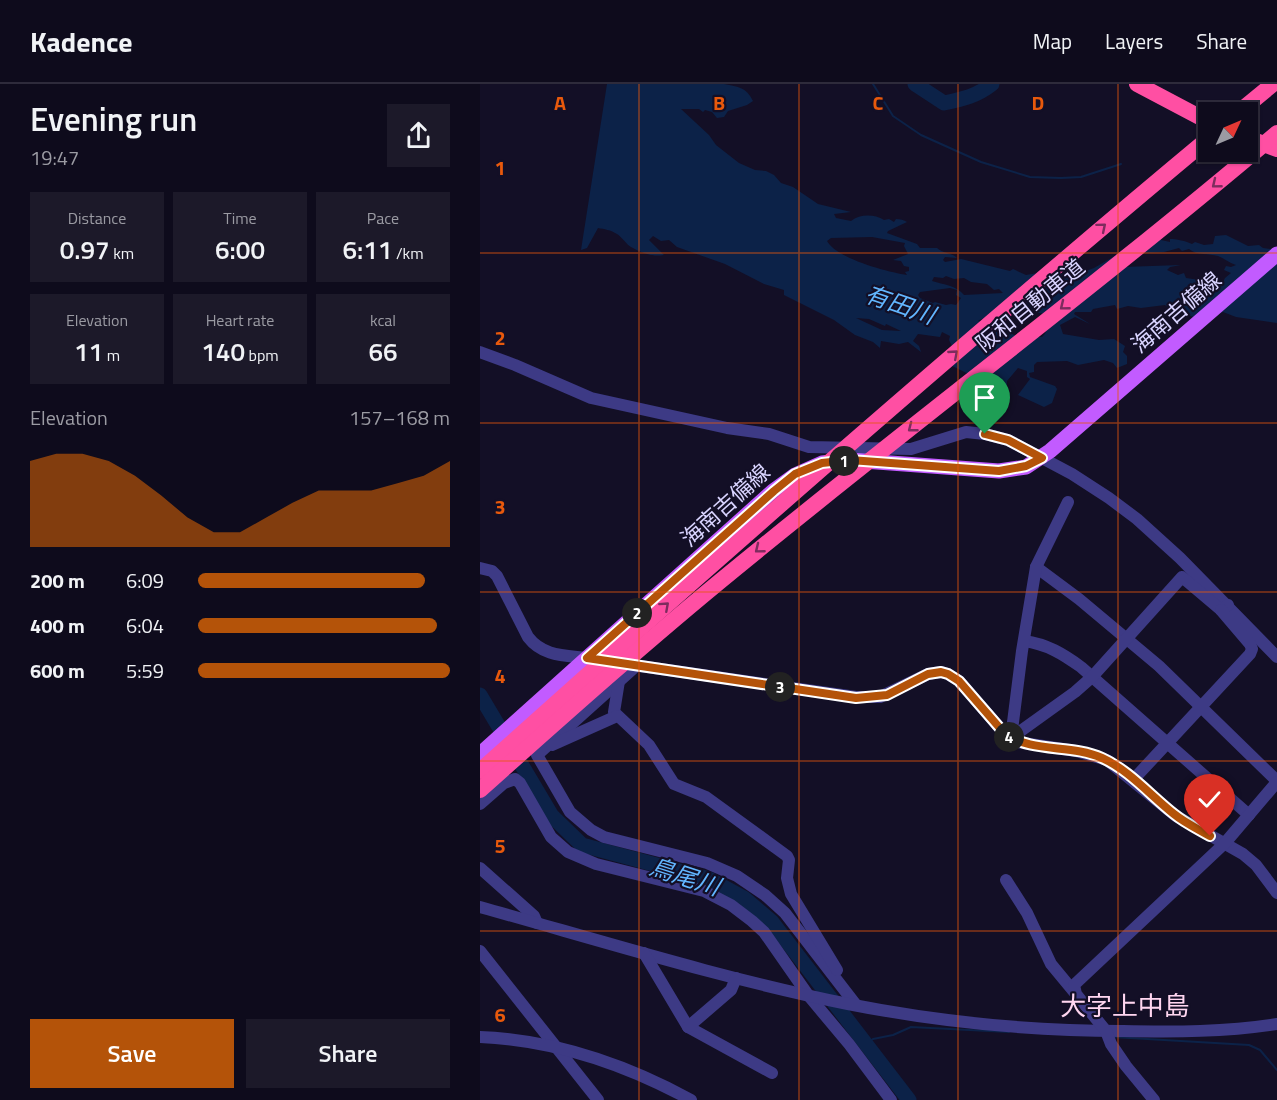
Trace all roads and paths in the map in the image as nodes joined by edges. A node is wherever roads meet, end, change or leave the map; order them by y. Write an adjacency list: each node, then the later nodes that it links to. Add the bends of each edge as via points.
1 (1137, 84): 4 (highway)
2 (1273, 84): 3 (highway)
3 (1251, 102)
4 (1198, 116)
5 (1277, 133): 32 (highway, 阪和自動車道, one-way to 32, bridge, via 725,577)
6 (1258, 142): 8 (highway)
7 (1198, 147): 29 (highway, 阪和自動車道, one-way to 7, bridge, via 727,551)
8 (1277, 149)
9 (1277, 254): 11 (main road, 海南吉備線)
10 (480, 352): 11 (street, via 591,398 769,434 809,447 910,449 959,433 976,432)
11 (1046, 455): 15 (street, via 1137,519 1180,558); 19 (main road, 海南吉備線, via 1026,466 999,471 850,460 822,463 804,470 778,487)
12 (1068, 502): 13 (street)
13 (1036, 567): 16 (street); 17 (street)
14 (480, 568): 19 (street, via 497,576 534,646 543,652)
15 (1224, 608): 16 (street, via 1182,577); 18 (street); 23 (street, via 1252,649)
16 (1127, 638): 21 (street); 23 (street)
17 (1024, 641): 21 (street, via 1060,652); 25 (street)
18 (1277, 657)
19 (587, 658): 20 (street); 28 (main road, 海南吉備線)
20 (636, 666): 22 (street); 25 (street, via 856,698 887,695 928,674 941,672 959,681)
21 (1092, 677): 25 (street); 26 (street)
22 (619, 681): 24 (street, via 614,712); 27 (street)
23 (1201, 706): 26 (street); 31 (street)
24 (617, 716): 27 (street); 46 (street, via 649,745 674,784 706,797 787,856 791,894)
25 (1011, 738): 30 (street, via 1099,757)
26 (1167, 743): 30 (street); 34 (street)
27 (545, 746): 46 (street, via 537,758 570,812 583,825 604,837 676,854 737,876 785,913)
28 (480, 754)
29 (480, 771)
30 (1133, 780): 35 (street, via 1176,816)
31 (1277, 782): 34 (street)
32 (480, 790)
33 (480, 804): 45 (street, via 504,783 515,779 551,837 568,852 596,864 704,891 731,905 764,932)
34 (1249, 815): 35 (street)
35 (1225, 843): 38 (street, via 1256,866); 44 (street, via 1077,980)
36 (480, 868): 40 (street, via 534,915)
37 (1006, 880): 44 (street, via 1051,964)
38 (1277, 893)
39 (480, 907): 40 (street)
40 (537, 923): 42 (street)
41 (480, 951): 51 (street)
42 (644, 953): 43 (street); 48 (street)
43 (736, 978): 45 (street); 48 (street, via 731,990)
44 (1076, 994): 49 (street)
45 (812, 996): 46 (street); 55 (street)
46 (855, 1005): 49 (street, via 1016,1028)
47 (1277, 1024): 49 (street, via 1238,1030)
48 (688, 1027): 52 (street)
49 (1106, 1031): 56 (street, via 1126,1066)
50 (480, 1037): 51 (street)
51 (556, 1047): 53 (street); 54 (street, via 629,1069)
52 (772, 1073)
53 (598, 1100)
54 (691, 1100)
55 (891, 1100)
56 (1154, 1100)

